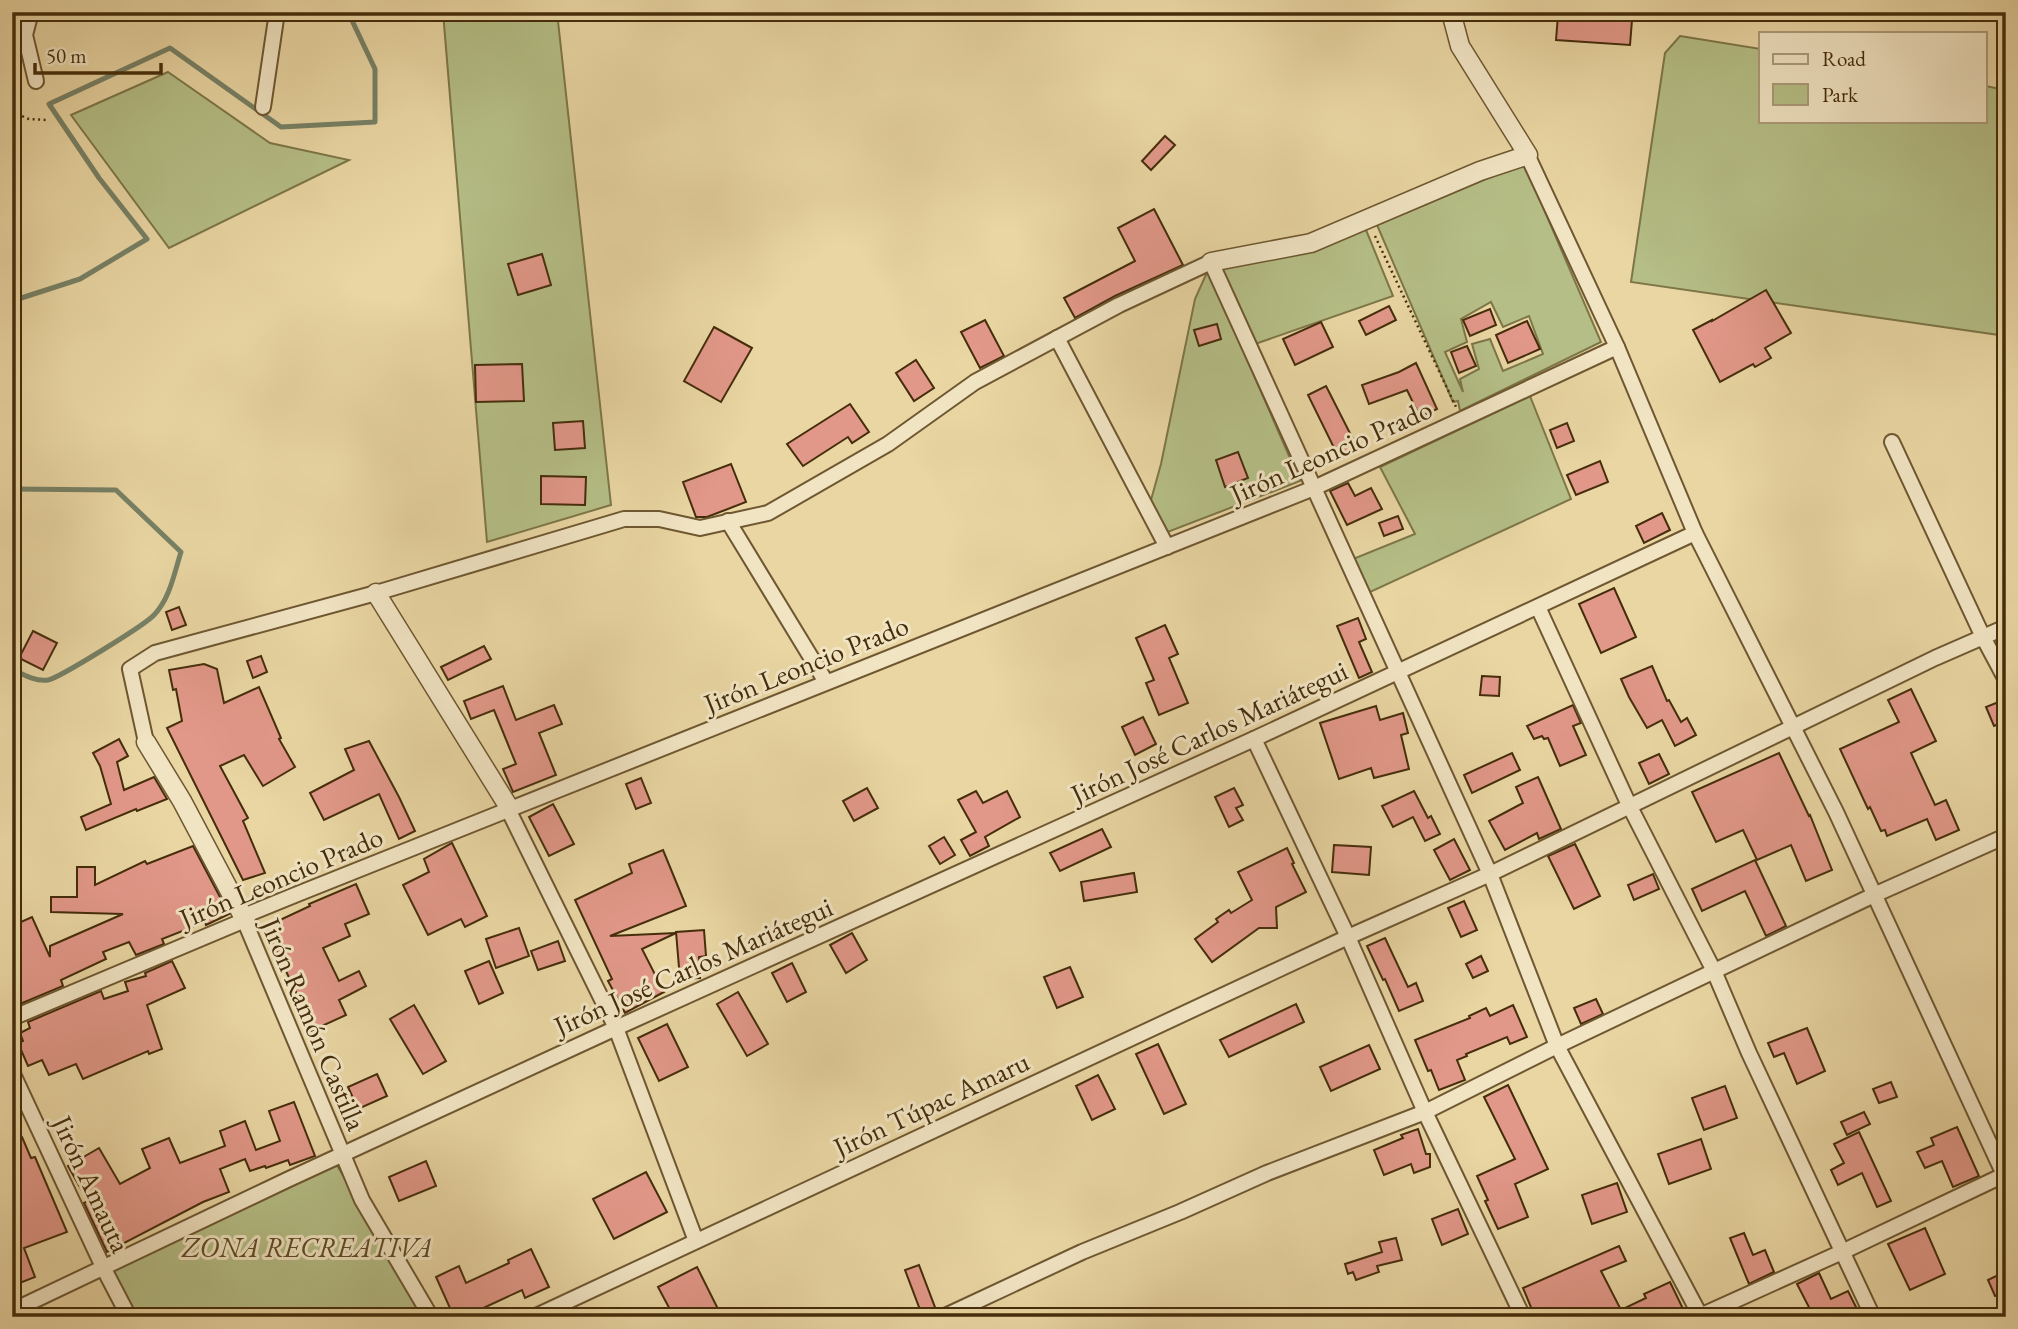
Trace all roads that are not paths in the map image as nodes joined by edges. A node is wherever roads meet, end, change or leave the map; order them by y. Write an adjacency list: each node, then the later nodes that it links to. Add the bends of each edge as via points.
1 (31, 12): 4 (street, via 24,35)
2 (277, 12): 5 (street)
3 (1451, 12): 6 (street, via 1460,46)
4 (36, 81)
5 (263, 107)
6 (1528, 155): 7 (street, via 1311,243); 9 (street)
7 (1211, 262): 8 (street); 11 (street)
8 (1057, 338): 12 (street, via 975,382 888,443 768,513); 14 (street)
9 (1617, 347): 11 (street, Jirón Leoncio Prado); 13 (street)
10 (1892, 442): 18 (street)
11 (1314, 488): 14 (street, Jirón Leoncio Prado); 19 (street)
12 (728, 521): 15 (street, via 701,528 659,519 624,519); 21 (street)
13 (1695, 533): 16 (street, Jirón José Carlos Mariátegui); 22 (street)
14 (1167, 547): 21 (street, Jirón Leoncio Prado)
15 (376, 593): 25 (street); 29 (street, Jirón Ramón Castilla, via 155,653 130,669 146,742)
16 (1538, 607): 19 (street, Jirón José Carlos Mariátegui); 24 (street)
17 (2006, 627): 18 (street, Jirón Túpac Amaru)
18 (1983, 637): 20 (street); 22 (street, Jirón Túpac Amaru)
19 (1397, 672): 23 (street, Jirón José Carlos Mariátegui); 27 (street)
20 (2006, 680)
21 (826, 682): 25 (street, Jirón Leoncio Prado)
22 (1792, 729): 24 (street, Jirón Túpac Amaru); 28 (street)
23 (1254, 739): 30 (street); 33 (street, Jirón José Carlos Mariátegui)
24 (1629, 805): 27 (street, Jirón Túpac Amaru); 31 (street)
25 (510, 809): 29 (street, Jirón Leoncio Prado, via 251,913); 33 (street)
26 (2006, 836): 28 (street)
27 (1490, 874): 30 (street, Jirón Túpac Amaru); 34 (street)
28 (1874, 895): 31 (street); 38 (street)
29 (245, 920): 32 (street, Jirón Leoncio Prado); 37 (street, Jirón Ramón Castilla)
30 (1348, 937): 36 (street); 39 (street, Jirón Túpac Amaru)
31 (1714, 971): 34 (street); 40 (street)
32 (12, 1018)
33 (615, 1028): 37 (street, Jirón José Carlos Mariátegui); 39 (street)
34 (1557, 1046): 36 (street); 43 (street)
35 (12, 1072): 41 (street, Jirón Amauta)
36 (1425, 1112): 47 (street, via 1267,1173); 48 (street)
37 (342, 1155): 41 (street, Jirón José Carlos Mariátegui); 45 (street, Jirón Ramón Castilla, via 362,1200)
38 (2005, 1176): 40 (street)
39 (696, 1241): 46 (street, Jirón Túpac Amaru)
40 (1842, 1252): 43 (street); 49 (street)
41 (104, 1269): 42 (street, Jirón José Carlos Mariátegui); 44 (street, Jirón Amauta)
42 (12, 1311)
43 (1700, 1316)
44 (129, 1317)
45 (431, 1317)
46 (534, 1317)
47 (943, 1317)
48 (1523, 1317)
49 (1873, 1317)

